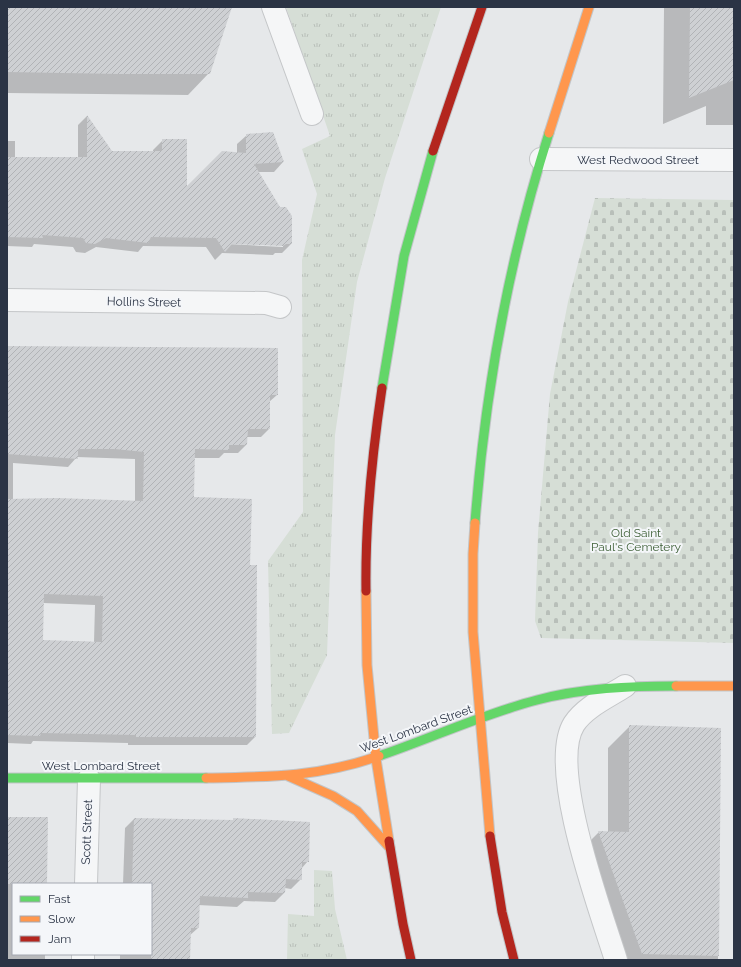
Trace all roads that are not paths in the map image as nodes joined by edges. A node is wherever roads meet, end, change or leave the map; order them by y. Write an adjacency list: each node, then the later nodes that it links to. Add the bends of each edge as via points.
1 (273, 7): 4 (street)
2 (482, 7): 12 (main road, via 433,150 404,256 374,442 365,550 367,665)
3 (589, 7): 5 (main road)
4 (312, 114)
5 (541, 159): 6 (street, West Redwood Street); 11 (main road, via 509,282 480,456 473,554 473,632)
6 (734, 160)
7 (7, 300): 8 (street, Hollins Street, via 266,303)
8 (280, 307)
9 (625, 686): 10 (main road, West Lombard Street); 11 (main road, West Lombard Street, via 539,700); 20 (street, via 577,720 570,733 567,752 577,836)
10 (734, 686)
11 (479, 720): 12 (main road, West Lombard Street); 19 (main road, via 488,825 502,912)
12 (376, 759): 13 (main road, West Lombard Street, via 316,773); 16 (main road)
13 (288, 776): 15 (main road, West Lombard Street); 16 (main road, via 333,796 357,811)
14 (7, 778): 15 (main road, West Lombard Street)
15 (89, 779): 17 (street, Scott Street)
16 (390, 848): 18 (main road)
17 (86, 883)
18 (411, 960)
19 (514, 960)
20 (616, 960)

